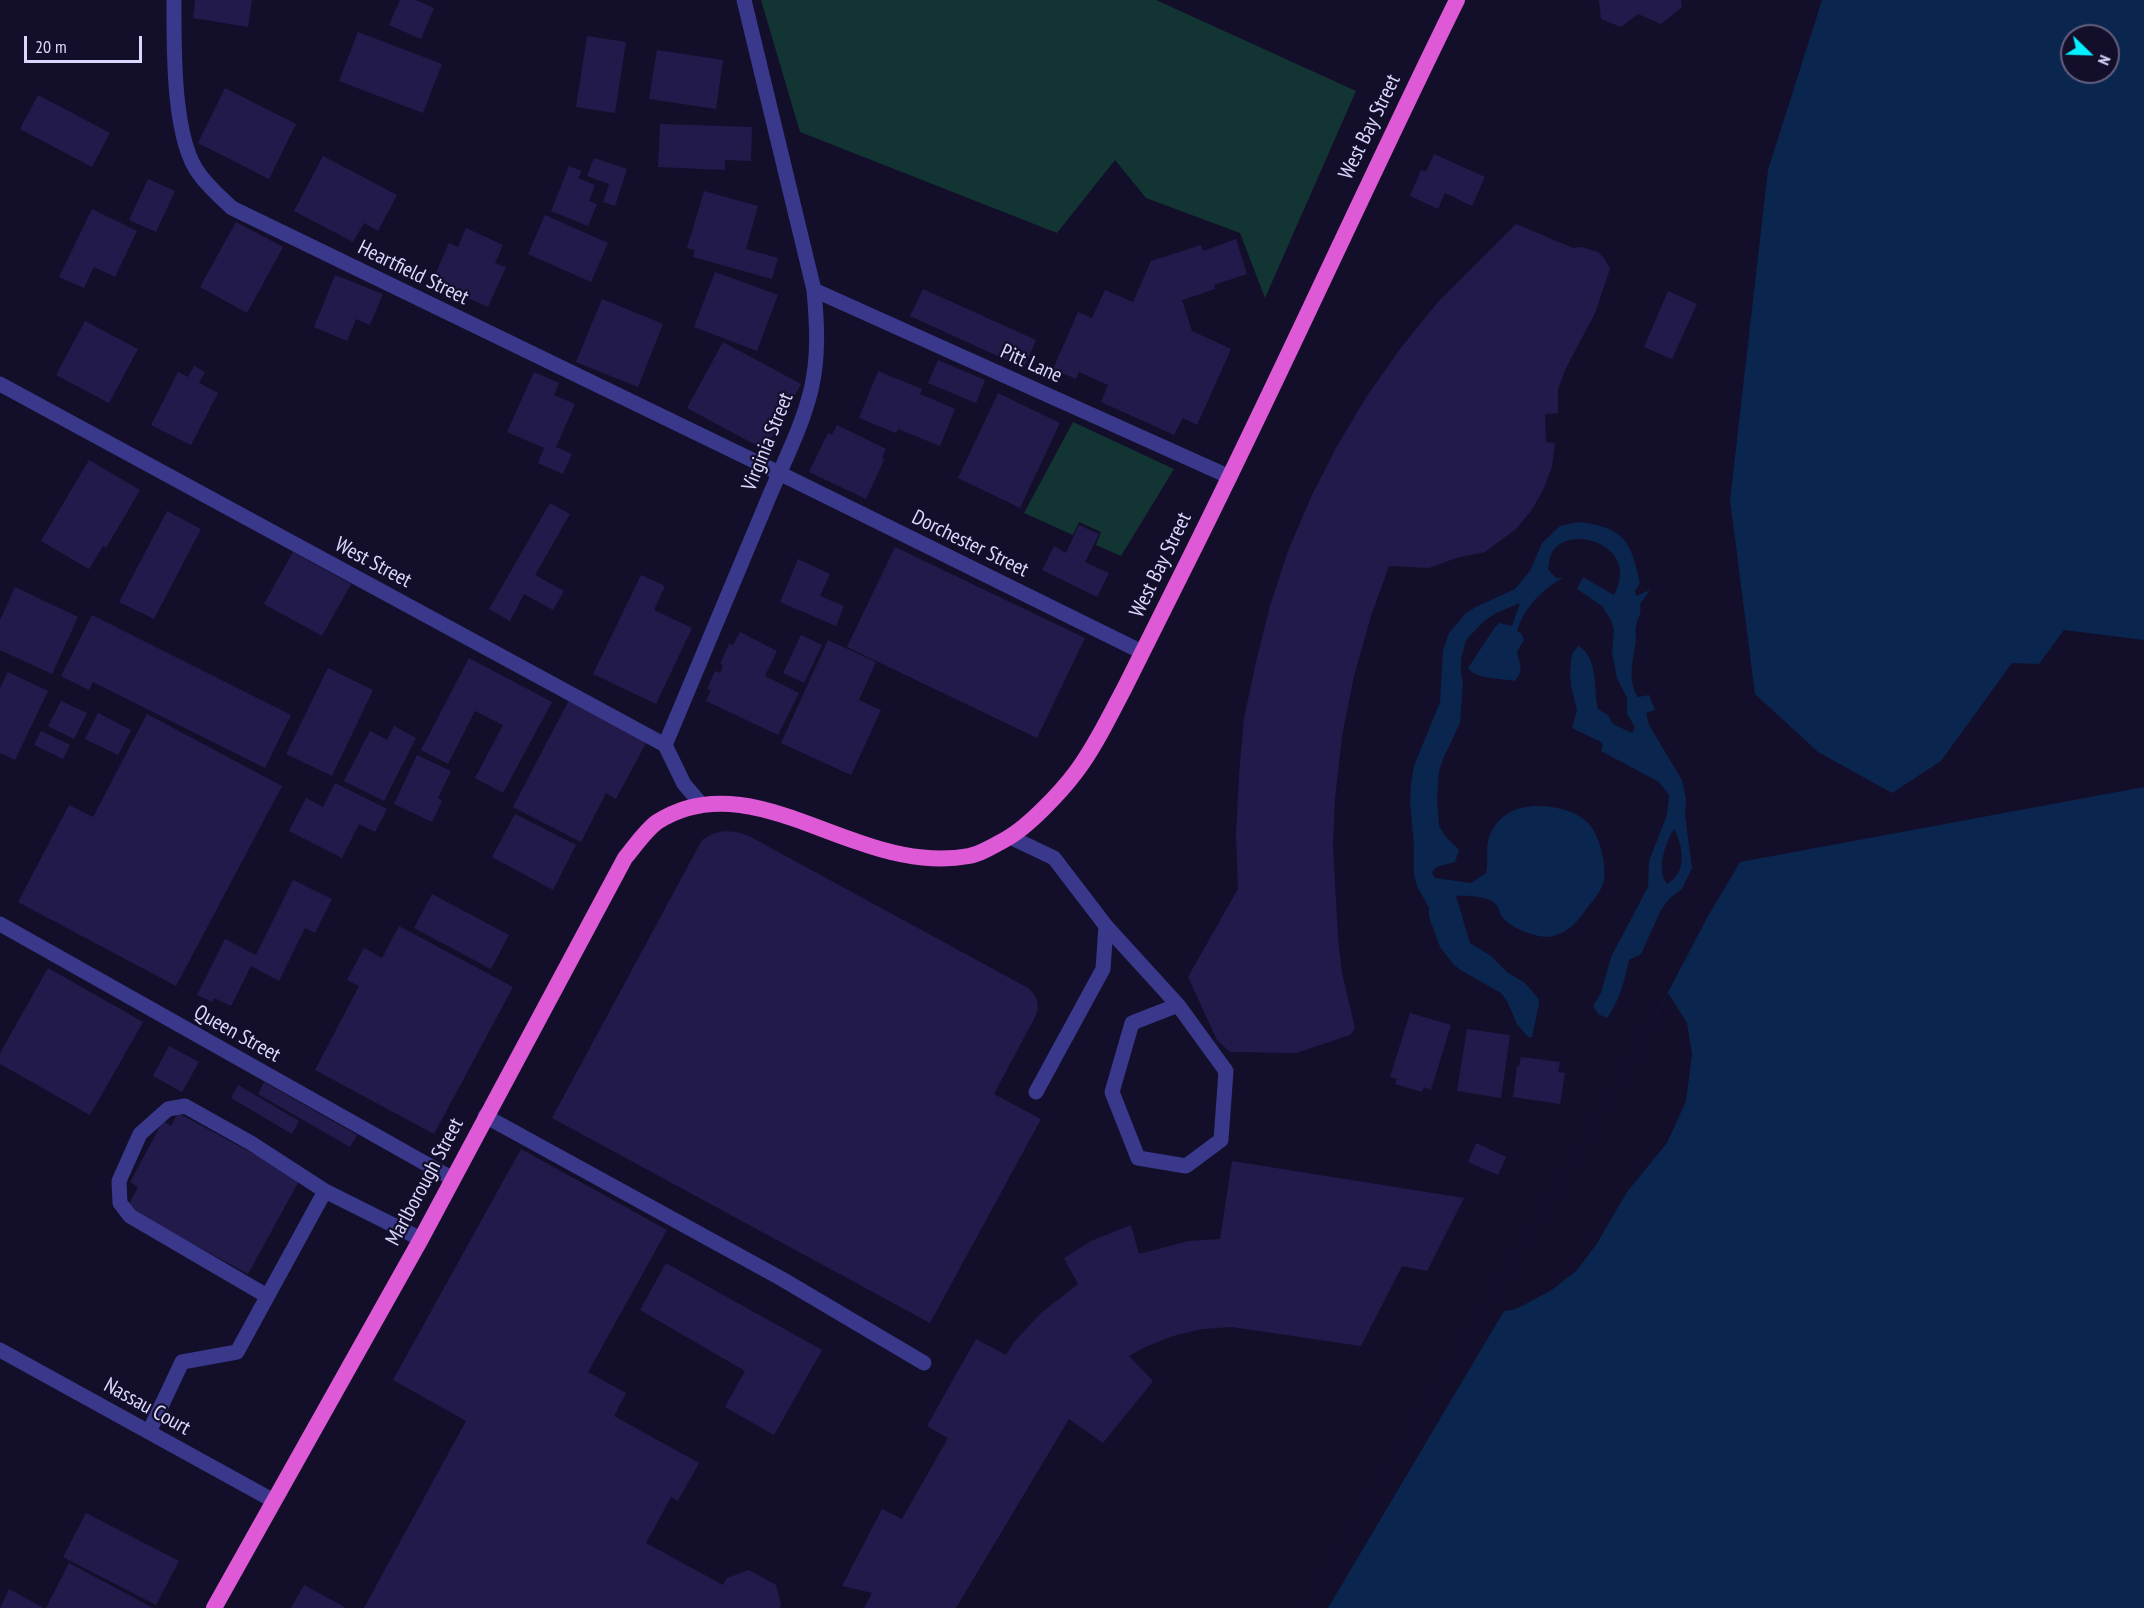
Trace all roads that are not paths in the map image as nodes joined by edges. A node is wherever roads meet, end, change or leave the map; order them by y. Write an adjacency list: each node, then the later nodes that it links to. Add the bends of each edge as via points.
1 (174, 0): 6 (street, Heartfield Street, via 174,60 183,141 199,174 232,208)
2 (744, 0): 4 (street, Virginia Street)
3 (1457, 0): 7 (highway, West Bay Street)
4 (814, 290): 6 (street, Virginia Street, via 818,326 812,389); 7 (street, Pitt Lane)
5 (0, 384): 9 (street, West Street)
6 (779, 473): 8 (street, Dorchester Street); 9 (street, Virginia Street)
7 (1230, 477): 8 (highway, West Bay Street)
8 (1142, 652): 11 (highway, West Bay Street, via 1076,772)
9 (665, 745): 10 (street, via 684,784)
10 (700, 804): 11 (highway, West Bay Street, via 759,808 860,843 925,859 972,856); 16 (highway, Marlborough Street, via 654,824 625,858)
11 (1010, 837): 13 (street, via 1054,858)
12 (0, 924): 17 (street, Queen Street)
13 (1106, 926): 14 (street); 15 (street, via 1103,969)
14 (1178, 1005): 14 (street, via 1226,1071 1221,1140 1186,1167 1138,1158 1112,1092 1132,1023)
15 (1036, 1092)
16 (485, 1116): 17 (highway, Marlborough Street); 22 (street, via 782,1279)
17 (453, 1179): 19 (highway, Marlborough Street)
18 (325, 1191): 19 (street); 20 (street); 20 (street, via 185,1106 168,1108 140,1134 118,1181 120,1203 130,1216)
19 (421, 1239): 24 (highway, Marlborough Street)
20 (267, 1296): 23 (street, via 237,1352 182,1362)
21 (0, 1350): 23 (street, Nassau Court)
22 (924, 1363)
23 (149, 1432): 24 (street, Nassau Court)
24 (274, 1501): 25 (highway, Marlborough Street)
25 (214, 1608)

